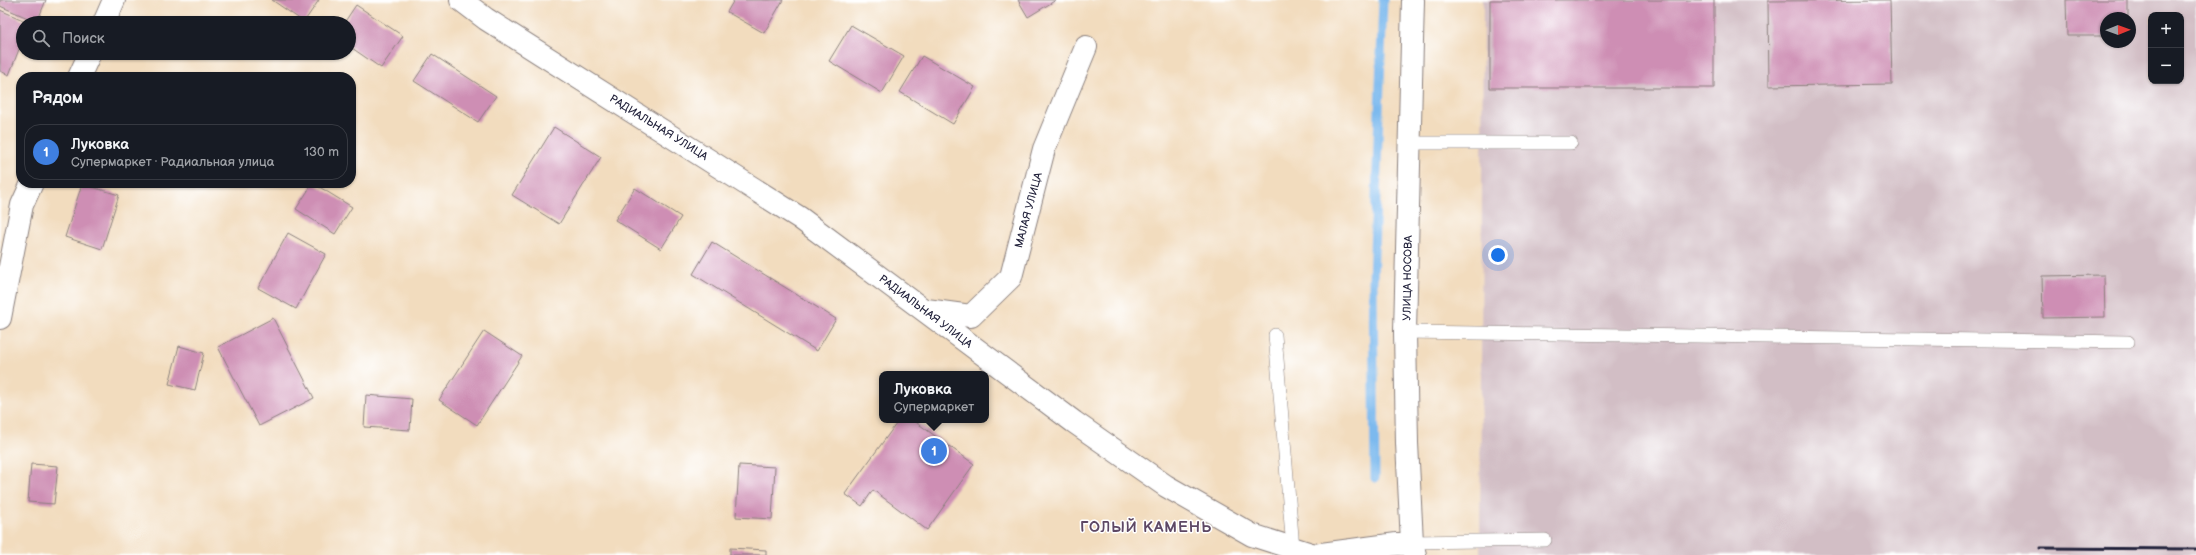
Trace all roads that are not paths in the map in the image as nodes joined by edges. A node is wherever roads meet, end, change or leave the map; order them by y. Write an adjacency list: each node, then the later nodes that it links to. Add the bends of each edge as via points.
1 (114, 0): 4 (street)
2 (461, 0): 11 (street, РАДИАЛЬНАЯ УЛИЦА, via 486,20 800,218)
3 (1413, 0): 8 (street, УЛИЦА НОСОВА)
4 (107, 16)
5 (1086, 47): 11 (street, МАЛАЯ УЛИЦА, via 1044,149 1010,277 970,316)
6 (87, 60): 7 (street)
7 (81, 72)
8 (1410, 143): 9 (lane); 13 (street, УЛИЦА НОСОВА)
9 (1571, 143)
10 (30, 188): 12 (street, via 22,205)
11 (922, 309): 17 (street, РАДИАЛЬНАЯ УЛИЦА, via 1074,422 1166,486 1252,535)
12 (0, 318)
13 (1405, 332): 15 (lane); 18 (street, УЛИЦА НОСОВА, via 1407,443)
14 (1275, 335): 17 (lane)
15 (2128, 342)
16 (1545, 540): 18 (lane)
17 (1293, 548): 19 (street, РАДИАЛЬНАЯ УЛИЦА)
18 (1413, 549): 19 (street, РАДИАЛЬНАЯ УЛИЦА)
19 (1314, 555)

